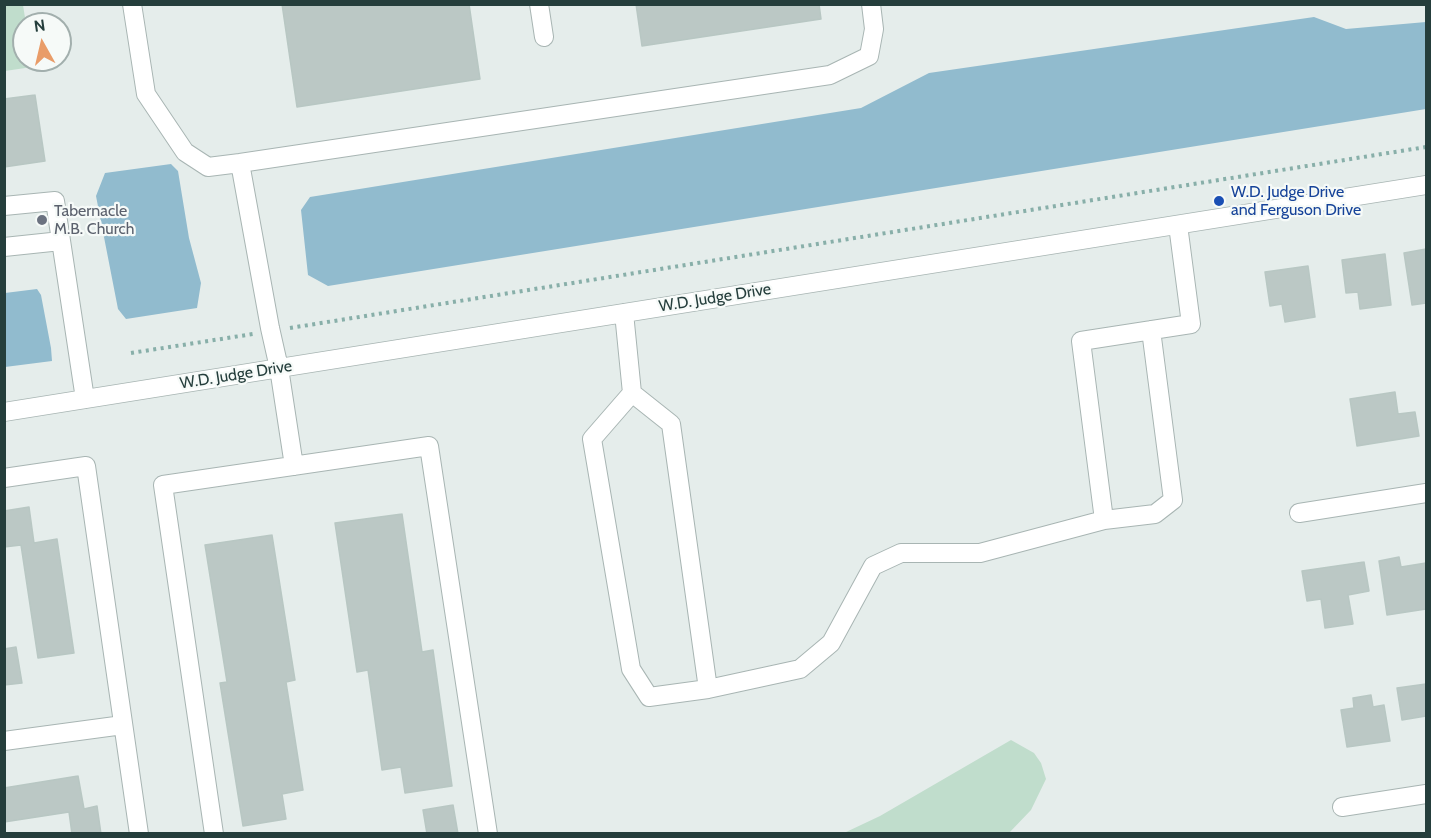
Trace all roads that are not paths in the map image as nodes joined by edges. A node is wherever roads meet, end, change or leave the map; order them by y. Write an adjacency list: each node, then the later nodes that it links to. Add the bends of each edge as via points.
1 (132, 4): 5 (street, via 146,94 185,152 208,167)
2 (539, 4): 4 (street)
3 (871, 4): 5 (street, via 874,29 869,56 830,75)
4 (544, 38)
5 (240, 164): 13 (street)
6 (1426, 185): 8 (street, W.D. Judge Drive)
7 (4, 206): 9 (street, via 56,201)
8 (1178, 225): 11 (street, W.D. Judge Drive); 12 (street, via 1191,324)
9 (61, 241): 10 (street); 15 (street)
10 (4, 246)
11 (624, 313): 13 (street, W.D. Judge Drive); 14 (street)
12 (1151, 330): 21 (street, via 1173,500 1155,514); 21 (street, via 1081,341)
13 (279, 368): 15 (street, W.D. Judge Drive); 17 (street)
14 (632, 393): 22 (street, via 671,424); 22 (street, via 592,439 631,669 649,697)
15 (85, 399): 16 (street, W.D. Judge Drive)
16 (4, 412)
17 (294, 466): 28 (street, via 163,485); 29 (street, via 429,446)
18 (4, 478): 23 (street, via 86,466)
19 (1426, 494): 20 (street)
20 (1299, 513)
21 (1104, 520): 22 (street, via 981,553 901,553 873,566 831,642 800,669)
22 (708, 689)
23 (123, 725): 24 (street); 27 (street)
24 (4, 741)
25 (1426, 794): 26 (street)
26 (1342, 807)
27 (139, 834)
28 (214, 834)
29 (488, 834)

